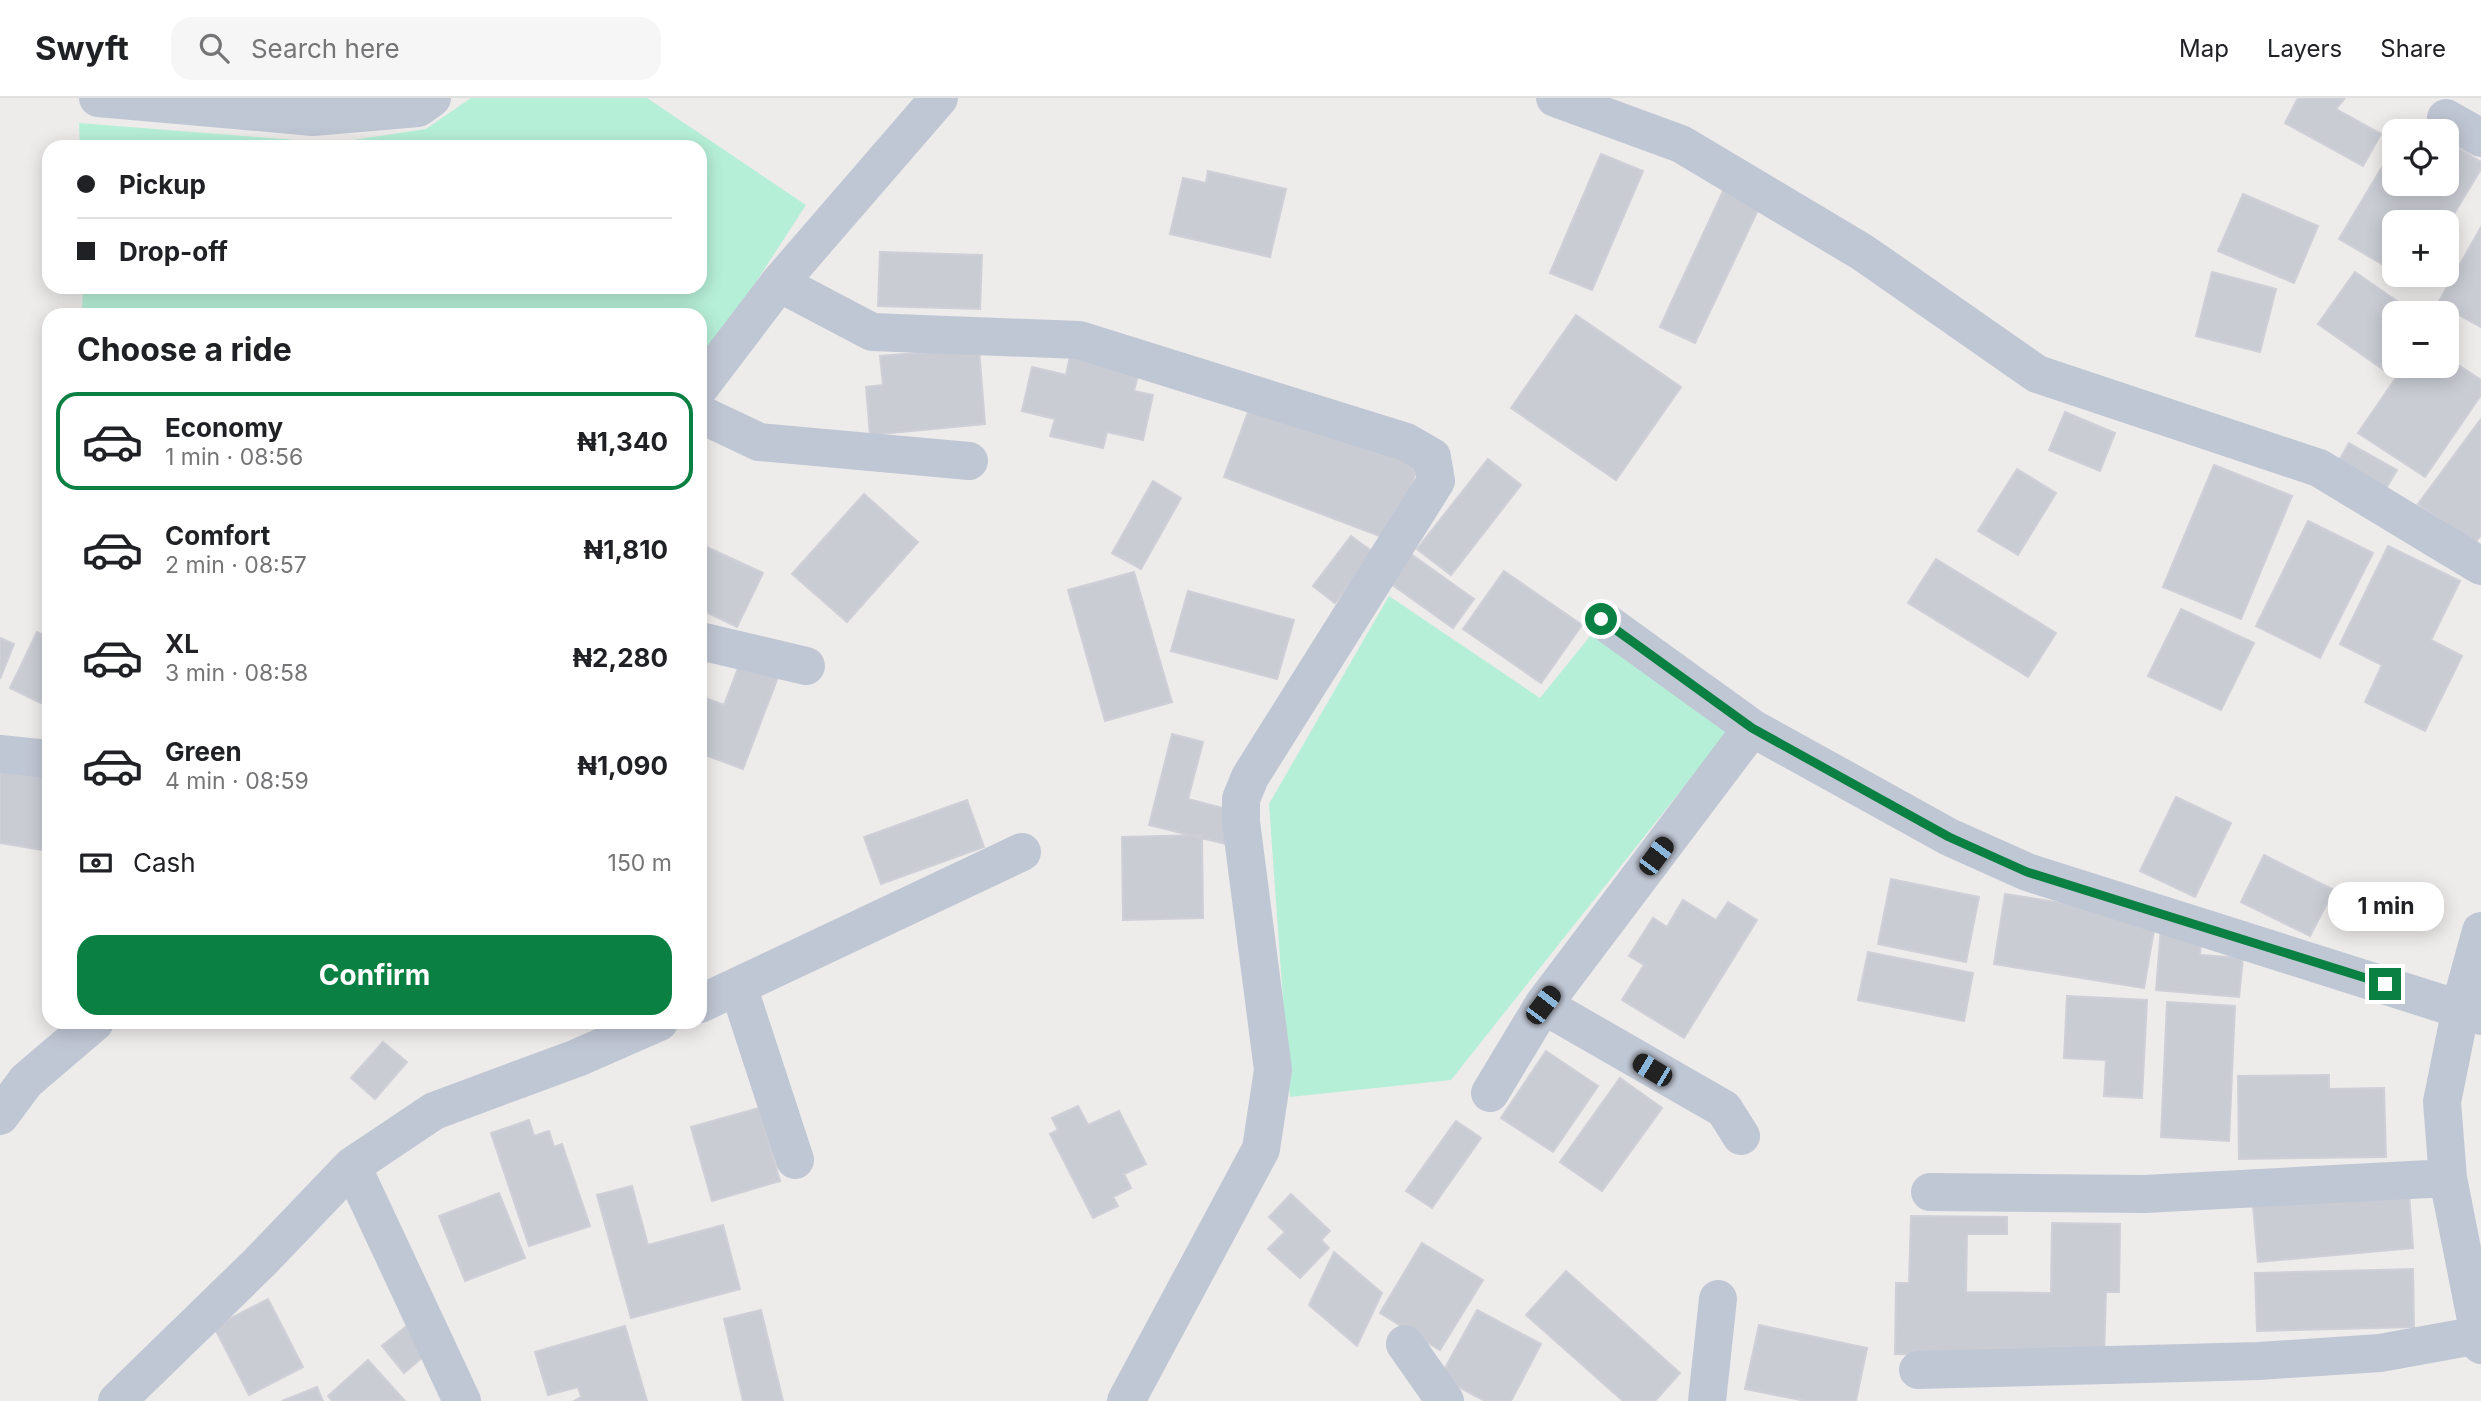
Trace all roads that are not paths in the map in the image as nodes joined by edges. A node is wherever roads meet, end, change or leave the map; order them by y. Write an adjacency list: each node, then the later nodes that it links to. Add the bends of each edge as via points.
1 (98, 98): 2 (street, via 313,117 418,108)
2 (432, 98)
3 (939, 98): 7 (street)
4 (1555, 98): 11 (street, via 1681,144 1861,252 2037,374 2319,468)
5 (2446, 118): 6 (street)
6 (2481, 138)
7 (779, 283): 8 (street); 39 (street, via 872,332 1079,340 1406,442 1432,457 1436,481 1241,799 1273,1070 1261,1149)
8 (707, 378)
9 (707, 417): 10 (street, via 759,442)
10 (969, 461)
11 (2481, 566)
12 (1601, 619): 15 (street)
13 (707, 643): 14 (street)
14 (806, 666)
15 (1752, 728): 22 (street); 23 (street, via 1949,837 2027,872)
16 (0, 754): 17 (street)
17 (42, 759)
18 (1022, 852): 20 (street)
19 (2481, 931): 23 (street)
20 (738, 986): 21 (street); 29 (street)
21 (707, 1001)
22 (1543, 1005): 26 (street); 28 (street, via 1724,1110)
23 (2471, 1012): 31 (street, via 2442,1102)
24 (86, 1029): 27 (street, via 26,1081)
25 (643, 1029): 30 (street, via 434,1111)
26 (1490, 1094)
27 (0, 1116)
28 (1741, 1136)
29 (795, 1160)
30 (352, 1166): 37 (street); 38 (street)
31 (2448, 1178): 32 (street, via 2145,1194); 34 (street)
32 (1930, 1192)
33 (1718, 1299): 41 (street)
34 (2480, 1340): 36 (street, via 2259,1361)
35 (1405, 1344): 40 (street)
36 (1918, 1370)
37 (117, 1401)
38 (462, 1401)
39 (1126, 1401)
40 (1445, 1401)
41 (1707, 1401)

